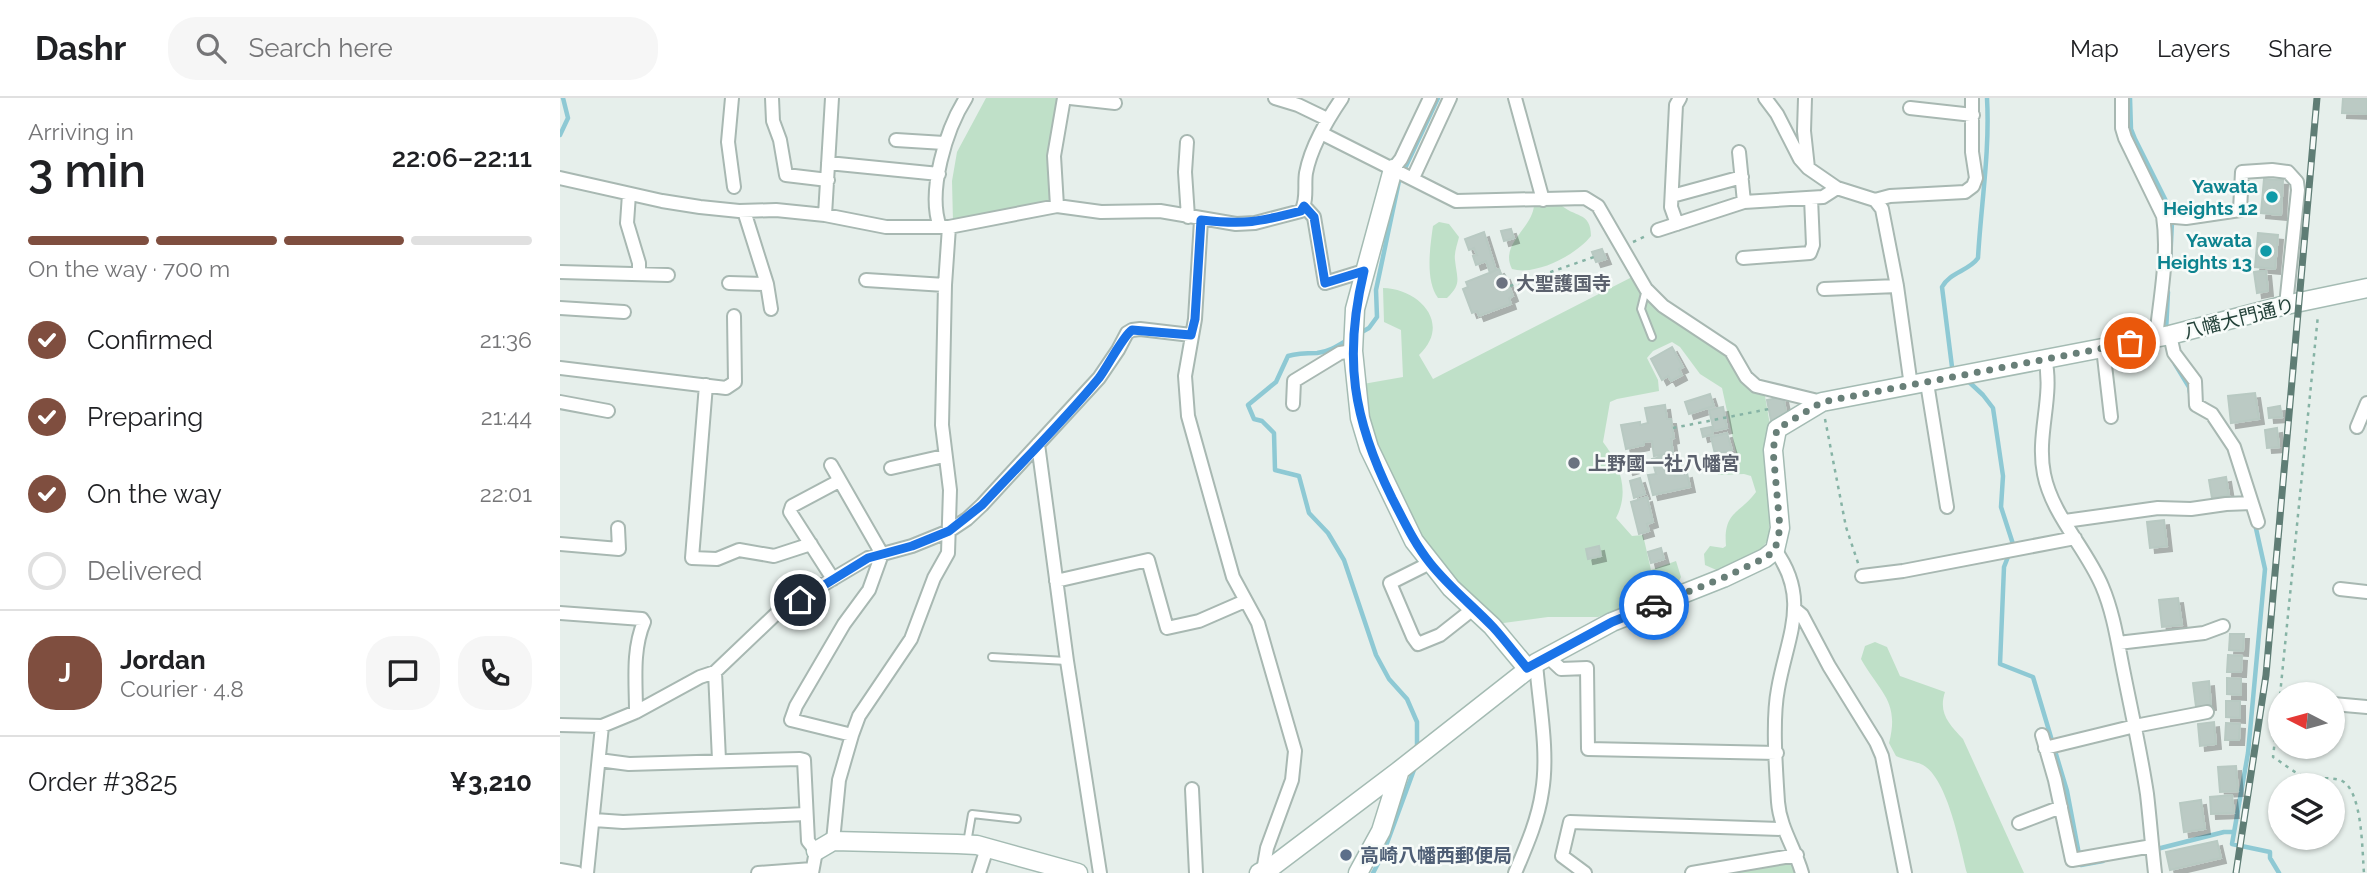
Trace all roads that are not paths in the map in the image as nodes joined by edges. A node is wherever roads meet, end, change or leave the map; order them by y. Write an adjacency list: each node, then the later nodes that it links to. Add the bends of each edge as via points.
1 (732, 98): 34 (street, via 728,142)
2 (772, 98): 33 (street, via 786,175)
3 (832, 98): 26 (street)
4 (966, 98): 24 (street)
5 (1064, 98): 42 (street, via 1054,156)
6 (1070, 98): 17 (street)
7 (1275, 98): 20 (street)
8 (1342, 98): 20 (street)
9 (1430, 98): 28 (street)
10 (1450, 98): 32 (street)
11 (1515, 98): 39 (street)
12 (1680, 98): 37 (street)
13 (1765, 98): 27 (street)
14 (1805, 98): 27 (street)
15 (1972, 98): 19 (street)
16 (2122, 98): 46 (street, via 2125,138)
17 (1115, 103)
18 (1910, 108): 19 (street)
19 (1973, 115): 40 (street, via 1976,178 1970,190)
20 (1327, 119): 21 (street)
21 (1321, 133): 28 (street); 43 (street, via 1307,171)
22 (896, 140): 24 (street)
23 (1187, 142): 47 (street, via 1185,172)
24 (944, 144): 29 (street)
25 (1740, 152): 30 (street)
26 (828, 163): 29 (street); 33 (street)
27 (1808, 168): 35 (street)
28 (1393, 169): 32 (street); 52 (street)
29 (939, 174): 49 (street, via 935,213)
30 (1742, 177): 37 (street); 41 (street)
31 (560, 178): 36 (street)
32 (1413, 178): 39 (street, via 1456,201)
33 (828, 180): 45 (street)
34 (734, 187)
35 (1838, 188): 38 (street); 40 (street)
36 (629, 194): 44 (street); 54 (street, via 627,223)
37 (1672, 196): 48 (street)
38 (1811, 198): 41 (street); 51 (street, via 1810,253)
39 (1543, 200): 62 (street, via 1585,198 1598,206)
40 (1875, 200): 60 (street, via 1885,216)
41 (1744, 202): 48 (street)
42 (1057, 206): 47 (street, via 1101,212 1160,211); 49 (street)
43 (1304, 206): 47 (street, via 1301,211 1255,223); 52 (street, via 1314,217 1325,283)
44 (744, 211): 45 (street); 58 (street)
45 (825, 215): 49 (street, via 886,227)
46 (2163, 216): 64 (street, via 2186,218 2240,210 2242,172 2288,172 2298,190); 71 (street)
47 (1195, 218): 69 (street)
48 (1677, 224): 50 (street)
49 (945, 227): 59 (street)
50 (1658, 230)
51 (1743, 258)
52 (1364, 271): 73 (street, via 1355,309)
53 (560, 272): 54 (street)
54 (639, 273): 55 (street)
55 (668, 275)
56 (866, 280): 59 (street)
57 (729, 283): 58 (street)
58 (767, 284): 66 (street)
59 (945, 285): 86 (street)
60 (1897, 286): 63 (street); 76 (street)
61 (2367, 288): 64 (street, 八幡大門通り)
62 (1646, 289): 70 (lane, via 1641,309); 79 (street, via 1663,306 1731,351 1756,386)
63 (1824, 289)
64 (2286, 305): 71 (street, 八幡大門通り)
65 (560, 308): 67 (street)
66 (771, 309)
67 (624, 312)
68 (734, 316): 77 (street, via 735,382 726,388)
69 (1191, 335): 85 (street, via 1127,333 1099,378); 107 (street, via 1185,376 1188,416 1233,578)
70 (1652, 337)
71 (2163, 337): 72 (street, 八幡大門通り); 90 (street, via 2195,381 2196,405 2212,414 2234,447)
72 (2103, 348): 74 (street, 八幡大門通り); 83 (street)
73 (1353, 351): 81 (street, via 1340,353 1294,381); 101 (street, via 1360,418 1369,448 1414,541)
74 (2045, 358): 76 (street, 八幡大門通り); 92 (street, via 2049,397 2040,452 2048,489)
75 (560, 368): 77 (street)
76 (1919, 384): 79 (street, 八幡大門通り); 91 (street)
77 (706, 385): 98 (street, via 692,558 717,559 739,550 774,556)
78 (560, 402): 82 (street)
79 (1822, 402): 99 (street, via 1777,429 1774,438 1780,528)
80 (2367, 403): 84 (street)
81 (1293, 404)
82 (608, 411)
83 (2111, 417)
84 (2357, 427)
85 (1038, 444): 95 (street, via 982,505); 104 (street)
86 (944, 456): 88 (street); 95 (street, via 950,490)
87 (831, 465): 89 (street)
88 (891, 468)
89 (839, 481): 98 (street, via 792,506 790,512); 100 (street)
90 (2252, 503): 92 (street, via 2158,508); 93 (street)
91 (1947, 507)
92 (2065, 521): 96 (street)
93 (2258, 522)
94 (618, 528): 97 (street, via 619,549)
95 (949, 531): 100 (street); 124 (street, via 948,553 911,639 859,716)
96 (2075, 538): 102 (street); 112 (street, via 2102,586)
97 (560, 544)
98 (811, 544): 103 (street)
99 (1775, 550): 109 (street, via 1791,580); 115 (street, via 1723,578 1612,622)
100 (882, 554): 103 (street); 124 (street, via 869,590 844,624 791,720)
101 (1430, 563): 108 (street); 108 (street, via 1390,583 1418,644 1440,635)
102 (1862, 576)
103 (833, 579): 116 (street, via 779,611)
104 (1056, 581): 107 (street, via 1148,560 1167,628 1199,621); 114 (street)
105 (2340, 589): 106 (street)
106 (2367, 592)
107 (1245, 601): 145 (street, via 1258,623 1295,751 1292,780)
108 (1473, 609): 115 (street)
109 (1796, 610): 125 (street, via 1777,690); 158 (street, via 1876,741)
110 (560, 613): 119 (street, via 642,619 635,666)
111 (2223, 626): 112 (street, via 2204,633)
112 (2118, 643): 123 (street)
113 (992, 657): 114 (lane)
114 (1067, 662): 151 (street)
115 (1537, 662): 125 (street, via 1560,670 1587,668 1588,749); 128 (street); 154 (street, via 1543,790)
116 (715, 672): 119 (street); 127 (street)
117 (2345, 705): 118 (street)
118 (2367, 707)
119 (636, 712): 122 (street)
120 (2207, 712): 123 (street)
121 (560, 725): 122 (street)
122 (602, 726): 126 (street)
123 (2135, 726): 130 (street, via 2044,741); 138 (street)
124 (852, 735): 136 (street, via 839,780)
125 (1777, 753): 135 (street)
126 (599, 760): 127 (street, via 628,764); 133 (street)
127 (719, 760): 131 (street, via 804,761)
128 (1400, 770): 145 (street); 153 (street, via 1381,831)
129 (1192, 789): 152 (street)
130 (2061, 807): 134 (street); 138 (street, via 2071,860)
131 (806, 814): 133 (street); 140 (street, via 808,841)
132 (1017, 819): 137 (lane, via 972,814)
133 (594, 820): 147 (street)
134 (2019, 823)
135 (1783, 829): 141 (street); 155 (street, via 1570,822 1562,856)
136 (833, 841): 137 (street); 140 (street)
137 (967, 845): 139 (street)
138 (2152, 846): 159 (street)
139 (987, 848): 142 (street); 149 (street)
140 (816, 851): 144 (street)
141 (1797, 855): 156 (street); 157 (street)
142 (1052, 869): 150 (street)
143 (560, 870): 146 (street)
144 (812, 871): 148 (street)
145 (1261, 872)
146 (577, 873)
147 (587, 873)
148 (758, 873)
149 (979, 873)
150 (1078, 873)
151 (1100, 873)
152 (1196, 873)
153 (1357, 873)
154 (1515, 873)
155 (1585, 873)
156 (1692, 873)
157 (1802, 873)
158 (1905, 873)
159 (2155, 873)

